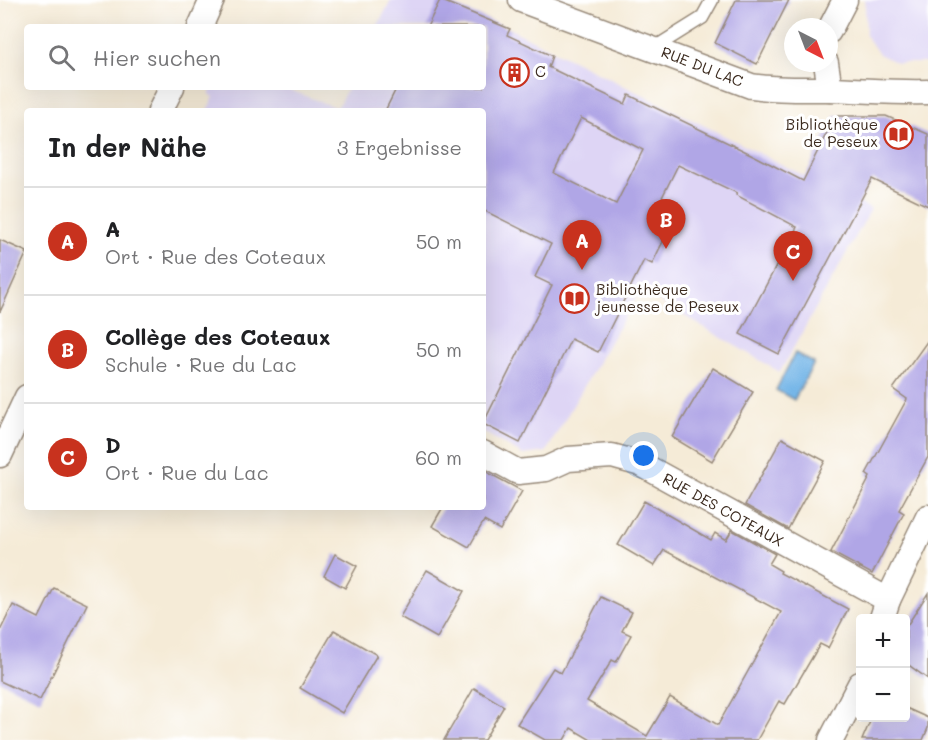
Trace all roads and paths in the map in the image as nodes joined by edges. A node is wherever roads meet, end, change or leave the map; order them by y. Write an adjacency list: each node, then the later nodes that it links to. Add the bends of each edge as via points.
1 (212, 0): 6 (street)
2 (521, 0): 7 (street, RUE DU LAC)
3 (712, 0): 7 (lane, via 702,18)
4 (845, 0): 5 (street)
5 (836, 18)
6 (201, 24)
7 (654, 48): 9 (street, RUE DU LAC, via 751,86)
8 (827, 72): 9 (street)
9 (830, 89): 11 (street, RUE DU LAC)
10 (170, 90): 12 (street)
11 (928, 92)
12 (162, 108)
13 (24, 403): 14 (street)
14 (0, 455)
15 (486, 455): 17 (street, RUE DES COTEAUX, via 518,472 546,469 568,459 612,456 641,464)
16 (928, 517): 17 (street)
17 (885, 609)
18 (856, 693): 19 (street)
19 (831, 740)

